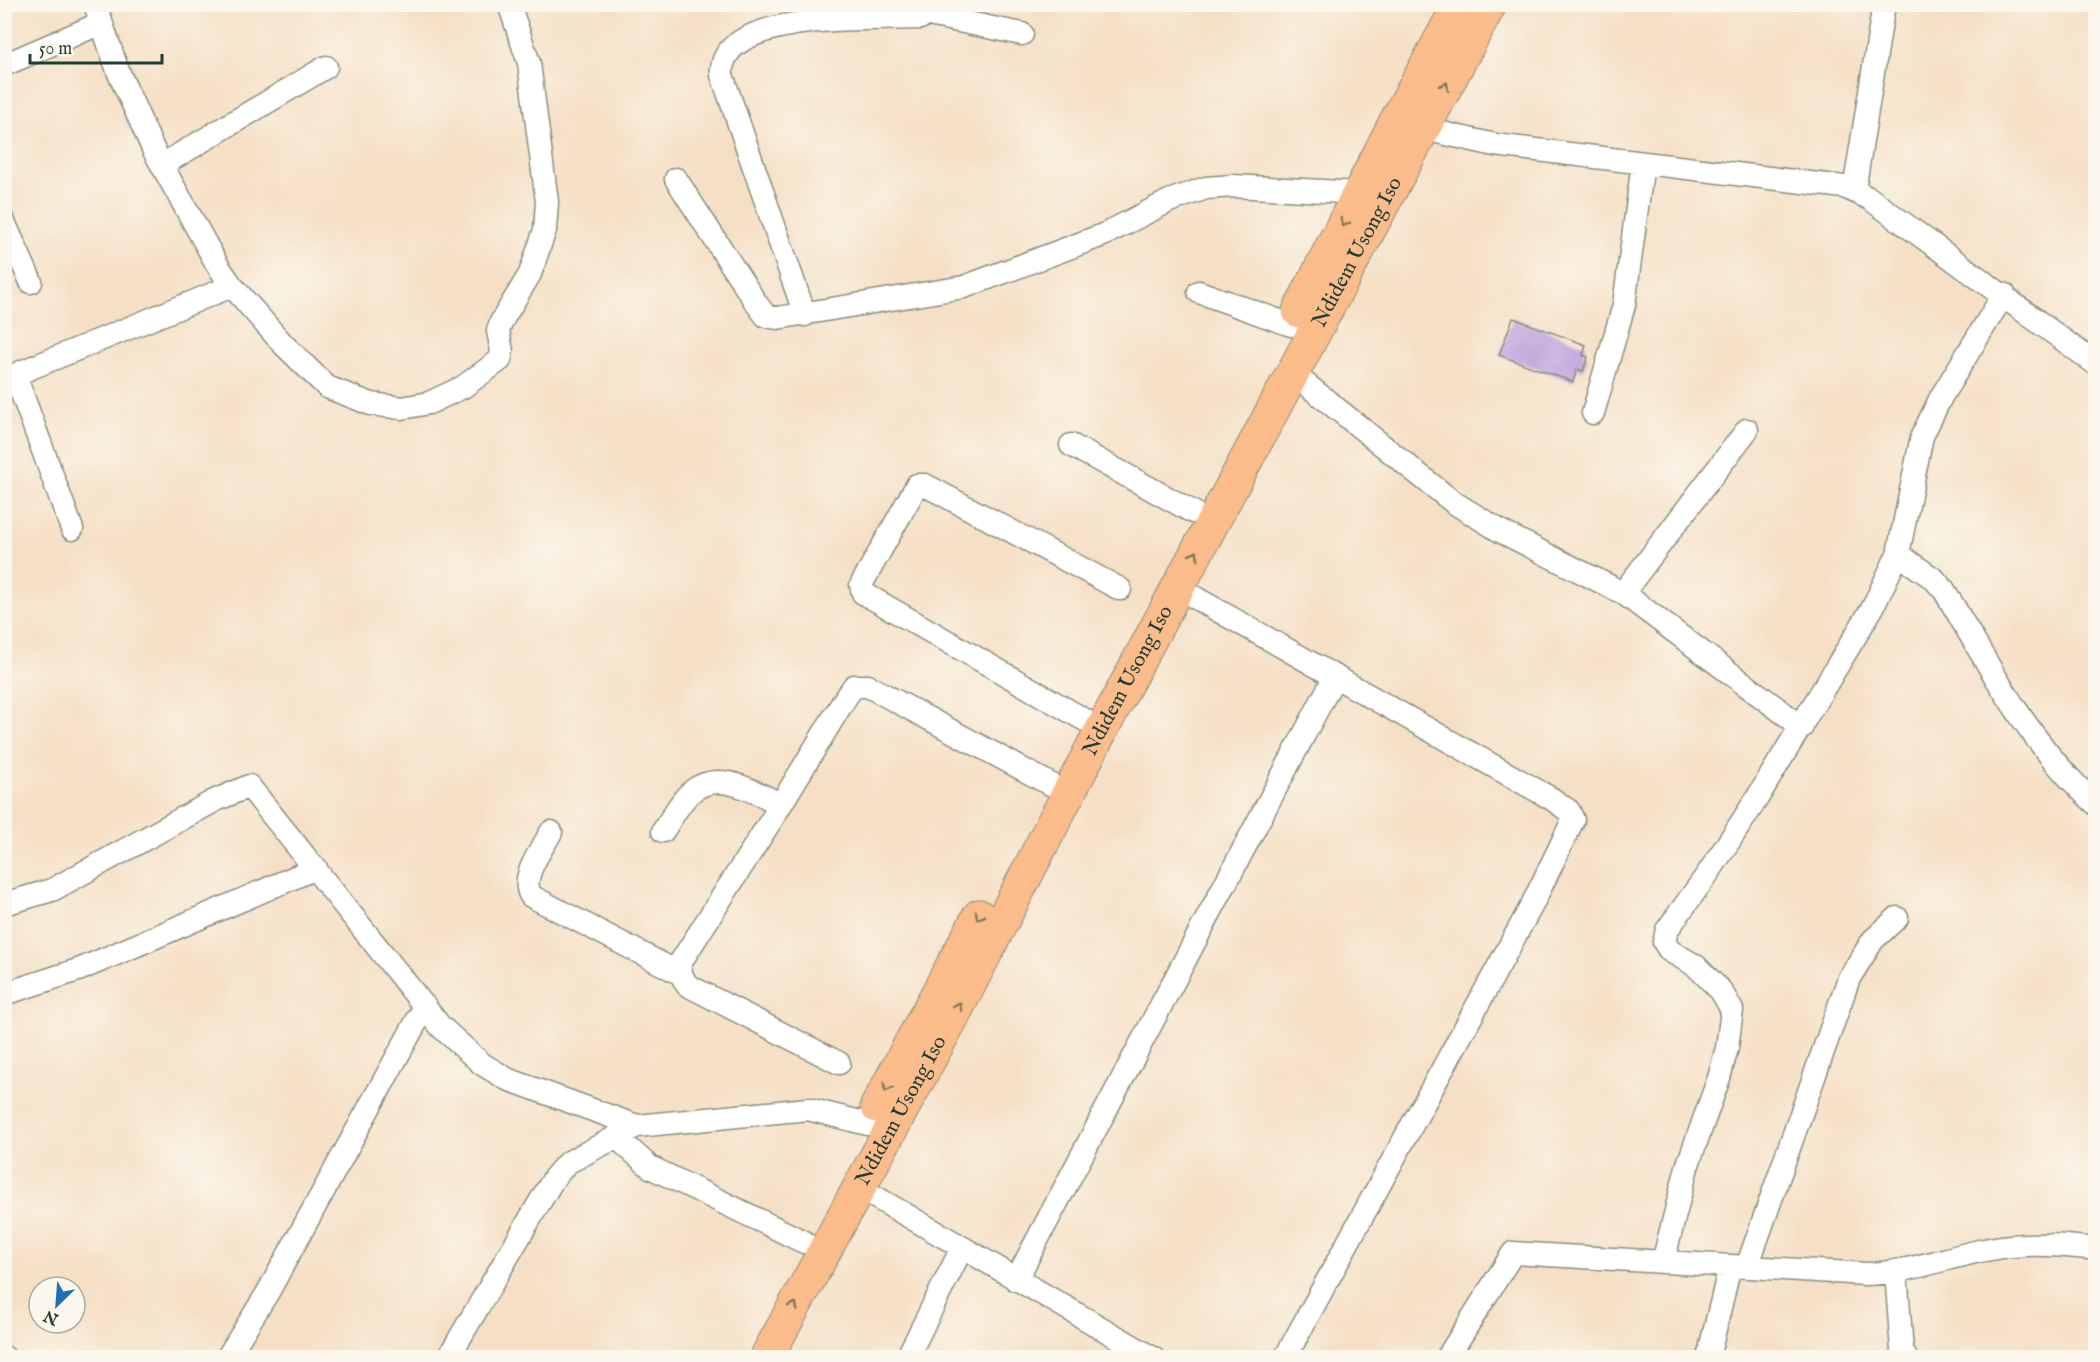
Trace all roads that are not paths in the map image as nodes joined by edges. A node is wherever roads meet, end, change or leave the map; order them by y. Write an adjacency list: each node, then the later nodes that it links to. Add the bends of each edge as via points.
1 (509, 4): 18 (street, via 529,63 547,202 540,249 498,331 500,360 463,387 429,403 402,408 370,404 327,387)
2 (1460, 4): 10 (highway, Ndidem Usong Iso)
3 (1490, 4): 10 (highway, Ndidem Usong Iso, one-way to 3)
4 (1884, 4): 14 (street)
5 (926, 9): 7 (street); 21 (street, via 920,18 784,24 742,40 721,64)
6 (98, 14): 8 (street); 12 (street, via 118,71)
7 (1022, 33)
8 (4, 65)
9 (326, 67): 12 (street)
10 (1408, 125): 11 (street, via 1495,145); 15 (highway, Ndidem Usong Iso); 24 (highway, Ndidem Usong Iso)
11 (1642, 163): 14 (street); 26 (street, via 1624,305)
12 (162, 165): 18 (street)
13 (676, 179): 21 (street, via 766,315)
14 (1854, 191): 20 (street)
15 (1360, 193): 21 (street, via 1206,188 1169,201 1103,235 964,287); 22 (highway, Ndidem Usong Iso, one-way to 22)
16 (4, 222): 17 (street)
17 (31, 282)
18 (232, 286): 25 (street)
19 (1199, 292): 22 (street)
20 (2004, 294): 23 (street); 31 (street, via 1941,397 1922,436)
21 (805, 315)
22 (1291, 325): 29 (highway, Ndidem Usong Iso)
23 (2096, 364)
24 (1291, 372): 32 (highway, Ndidem Usong Iso, one-way to 24); 34 (street, via 1454,502 1502,532)
25 (10, 377): 30 (street)
26 (1593, 413)
27 (1747, 430): 34 (street)
28 (1071, 445): 29 (street)
29 (1193, 512): 36 (highway, Ndidem Usong Iso)
30 (72, 529)
31 (1898, 554): 37 (street, via 1873,607); 40 (street, via 1944,590 2006,695 2069,781)
32 (1178, 588): 35 (street); 53 (highway, Ndidem Usong Iso, one-way to 32)
33 (1120, 589): 36 (street, via 925,485 917,485 861,585 863,593)
34 (1623, 593): 37 (street)
35 (1335, 676): 60 (street); 67 (street, via 1552,799 1569,811 1573,820 1532,905)
36 (1085, 720): 38 (highway, Ndidem Usong Iso)
37 (1802, 727): 57 (street, via 1664,942 1670,951 1696,966 1722,991 1732,1010 1719,1078 1687,1167)
38 (1050, 784): 39 (street, via 868,686 854,686); 50 (highway, Ndidem Usong Iso, one-way to 50)
39 (781, 804): 41 (street, via 731,783 707,782 690,794); 46 (street, via 680,963)
40 (2096, 804)
41 (663, 831)
42 (551, 832): 46 (street, via 526,880 531,896)
43 (316, 868): 44 (street, via 252,787 244,786 52,891); 47 (street, via 81,969); 48 (street)
44 (4, 904)
45 (1897, 918): 58 (street, via 1873,940 1849,978)
46 (681, 974): 49 (street, via 687,985)
47 (4, 994)
48 (425, 1006): 51 (street, via 482,1064 507,1079); 61 (street, via 268,1292)
49 (839, 1063)
50 (868, 1124): 51 (street, via 808,1108); 54 (highway, Ndidem Usong Iso)
51 (637, 1126): 52 (street)
52 (616, 1137): 54 (street, via 650,1167); 62 (street, via 567,1163 554,1178)
53 (858, 1188): 55 (street); 64 (highway, Ndidem Usong Iso, one-way to 53)
54 (804, 1242): 63 (highway, Ndidem Usong Iso)
55 (962, 1248): 60 (street); 65 (street)
56 (2096, 1249): 59 (street, via 2011,1246)
57 (1663, 1262): 58 (street); 68 (street, via 1513,1254)
58 (1738, 1267): 59 (street); 69 (street)
59 (1896, 1272): 70 (street, via 1902,1351)
60 (1016, 1280): 66 (street)
61 (227, 1358)
62 (448, 1358)
63 (742, 1358)
64 (766, 1358)
65 (907, 1358)
66 (1153, 1358)
67 (1286, 1358)
68 (1447, 1358)
69 (1708, 1358)
70 (1906, 1358)

